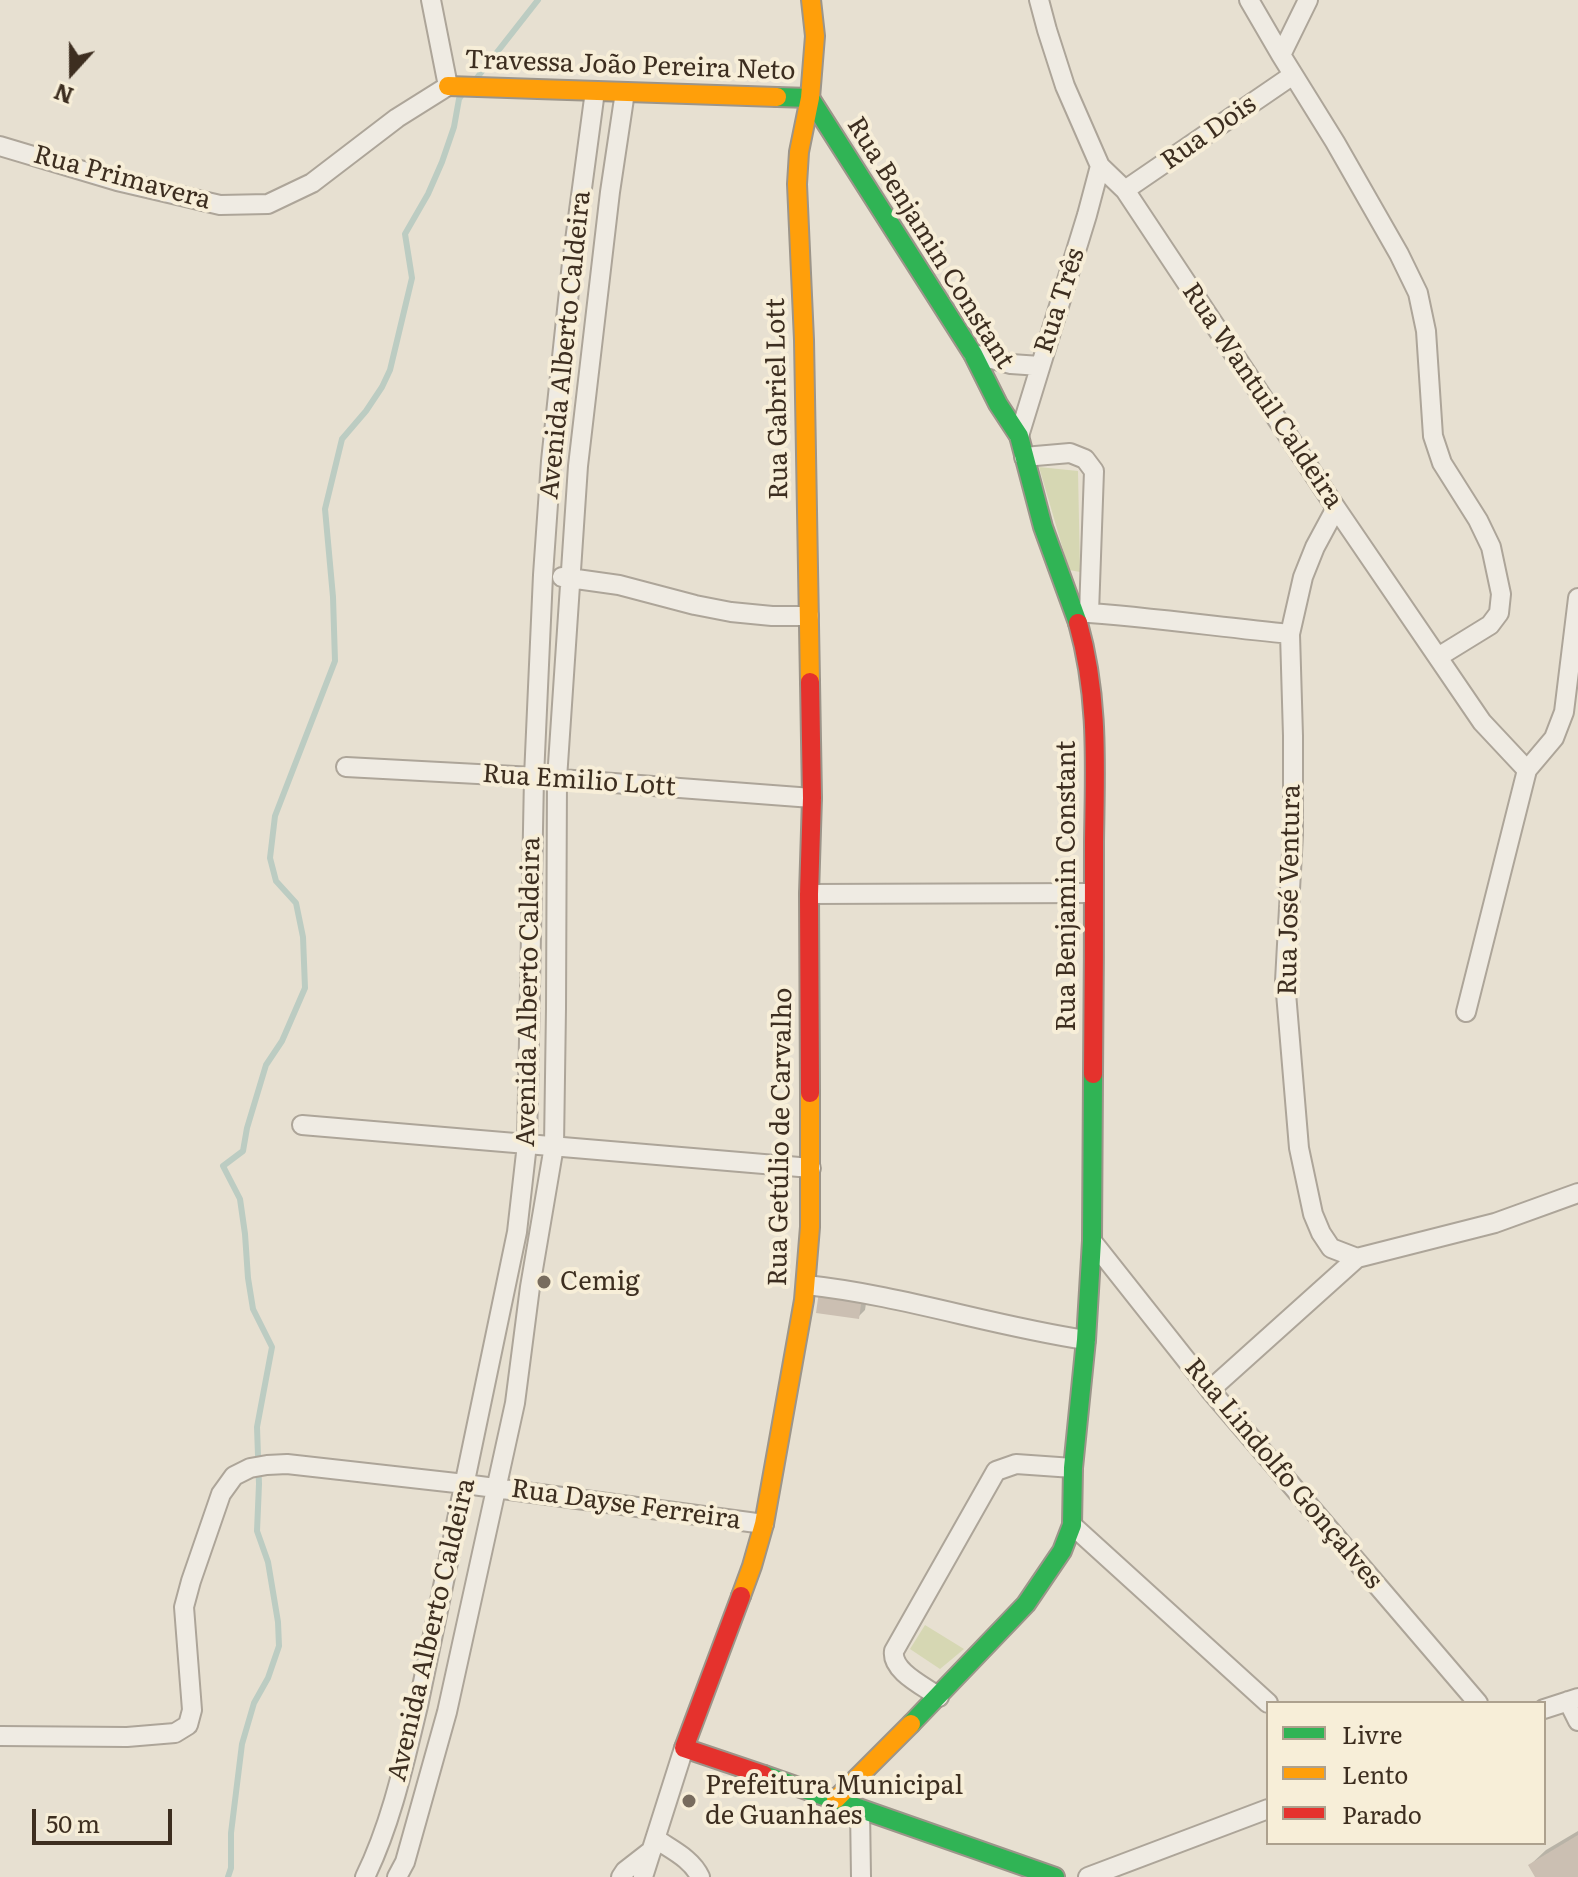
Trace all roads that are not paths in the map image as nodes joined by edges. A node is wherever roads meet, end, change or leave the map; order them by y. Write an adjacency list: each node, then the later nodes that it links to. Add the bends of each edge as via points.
1 (431, 0): 8 (street)
2 (811, 0): 11 (street, Rua Gabriel Lott, via 815,36)
3 (1039, 0): 13 (street, Rua Wantuil Caldeira, via 1065,86)
4 (1249, 0): 6 (street)
5 (1308, 0): 6 (street)
6 (1281, 55): 7 (street)
7 (1293, 75): 14 (street, Rua Dois); 26 (street, via 1343,154 1418,293 1433,436 1442,463 1491,547 1501,594 1499,613 1490,625)
8 (452, 86): 9 (street, Travessa João Pereira Neto); 12 (street, Rua Primavera, via 397,118 312,183 268,204 220,205)
9 (595, 91): 10 (street, Travessa João Pereira Neto); 20 (street, Avenida Alberto Caldeira, via 572,263)
10 (625, 92): 11 (street, Travessa João Pereira Neto); 21 (street, Avenida Alberto Caldeira, via 578,466)
11 (810, 98): 15 (street, Rua Benjamin Constant); 24 (street, Rua Gabriel Lott, via 797,184)
12 (0, 146)
13 (1100, 166): 14 (street, Rua Wantuil Caldeira); 16 (street, Rua Três)
14 (1125, 190): 19 (street, Rua Wantuil Caldeira)
15 (973, 354): 16 (street); 17 (street, Rua Benjamin Constant)
16 (1040, 366): 17 (street, Rua Três)
17 (1019, 436): 18 (street, Rua Benjamin Constant)
18 (1024, 457): 23 (street, Rua Benjamin Constant, via 1043,527); 23 (street, via 1070,453 1085,459 1094,471)
19 (1336, 508): 25 (street, Rua José Ventura, via 1303,577); 26 (street, Rua Wantuil Caldeira)
20 (543, 575): 21 (street); 29 (street, Avenida Alberto Caldeira)
21 (571, 578): 24 (street, via 731,612); 30 (street, Avenida Alberto Caldeira)
22 (1578, 598): 28 (street, via 1564,712 1554,738)
23 (1082, 612): 25 (street); 32 (street, Rua Benjamin Constant, via 1093,695)
24 (809, 616): 31 (street, Rua Gabriel Lott)
25 (1290, 634): 41 (street, Rua José Ventura, via 1293,835 1285,981 1299,1148 1321,1233 1331,1248)
26 (1438, 657): 28 (street, Rua Wantuil Caldeira, via 1482,722)
27 (346, 767): 29 (street, Rua Emilio Lott)
28 (1527, 770): 34 (street)
29 (534, 777): 30 (street, Rua Emilio Lott); 36 (street, Avenida Alberto Caldeira)
30 (557, 779): 31 (street, Rua Emilio Lott); 37 (street, Avenida Alberto Caldeira)
31 (812, 798): 33 (street, Rua Getúlio de Carvalho)
32 (1093, 893): 33 (street); 40 (street, Rua Benjamin Constant)
33 (809, 894): 38 (street, Rua Getúlio de Carvalho)
34 (1466, 1012)
35 (302, 1125): 36 (street)
36 (527, 1144): 37 (street); 46 (street, Avenida Alberto Caldeira, via 517,1232)
37 (554, 1146): 38 (street); 47 (street, Avenida Alberto Caldeira)
38 (811, 1168): 42 (street, Rua Getúlio de Carvalho)
39 (1578, 1193): 41 (street, via 1495,1223)
40 (1092, 1241): 43 (street, Rua Benjamin Constant); 44 (street, Rua Lindolfo Gonçalves)
41 (1357, 1258): 44 (street)
42 (806, 1285): 43 (street); 48 (street, Rua Getúlio de Carvalho)
43 (1086, 1340): 45 (street, Rua Benjamin Constant)
44 (1210, 1390): 53 (street, Rua Lindolfo Gonçalves)
45 (1073, 1468): 49 (street, Rua Benjamin Constant); 50 (street, via 1016,1464 996,1471 894,1651 898,1668)
46 (465, 1484): 47 (street, Rua Dayse Ferreira); 54 (street, Avenida Alberto Caldeira); 58 (street, Rua Dayse Ferreira, via 287,1464 259,1466 234,1476 221,1494 184,1607 192,1710 188,1725 175,1733 127,1737)
47 (497, 1488): 48 (street, Rua Dayse Ferreira); 56 (street, Avenida Alberto Caldeira)
48 (764, 1524): 59 (street, Rua Getúlio de Carvalho)
49 (1072, 1525): 50 (street, Rua Benjamin Constant, via 1062,1551 1026,1604); 52 (street)
50 (939, 1697): 60 (street, Rua Benjamin Constant)
51 (1573, 1700): 55 (street); 57 (street)
52 (1266, 1701)
53 (1476, 1701)
54 (418, 1706): 56 (street); 64 (street, Avenida Alberto Caldeira, via 401,1777)
55 (1546, 1708)
56 (447, 1712): 65 (street, Avenida Alberto Caldeira)
57 (1578, 1721)
58 (0, 1736)
59 (684, 1748): 60 (street); 63 (street)
60 (836, 1799): 61 (street)
61 (860, 1809): 69 (street); 70 (street)
62 (1266, 1810): 71 (street)
63 (654, 1845): 66 (street); 67 (street); 68 (street, via 689,1860)
64 (365, 1877)
65 (397, 1877)
66 (621, 1877)
67 (643, 1877)
68 (700, 1877)
69 (861, 1877)
70 (1055, 1877)
71 (1088, 1877)

